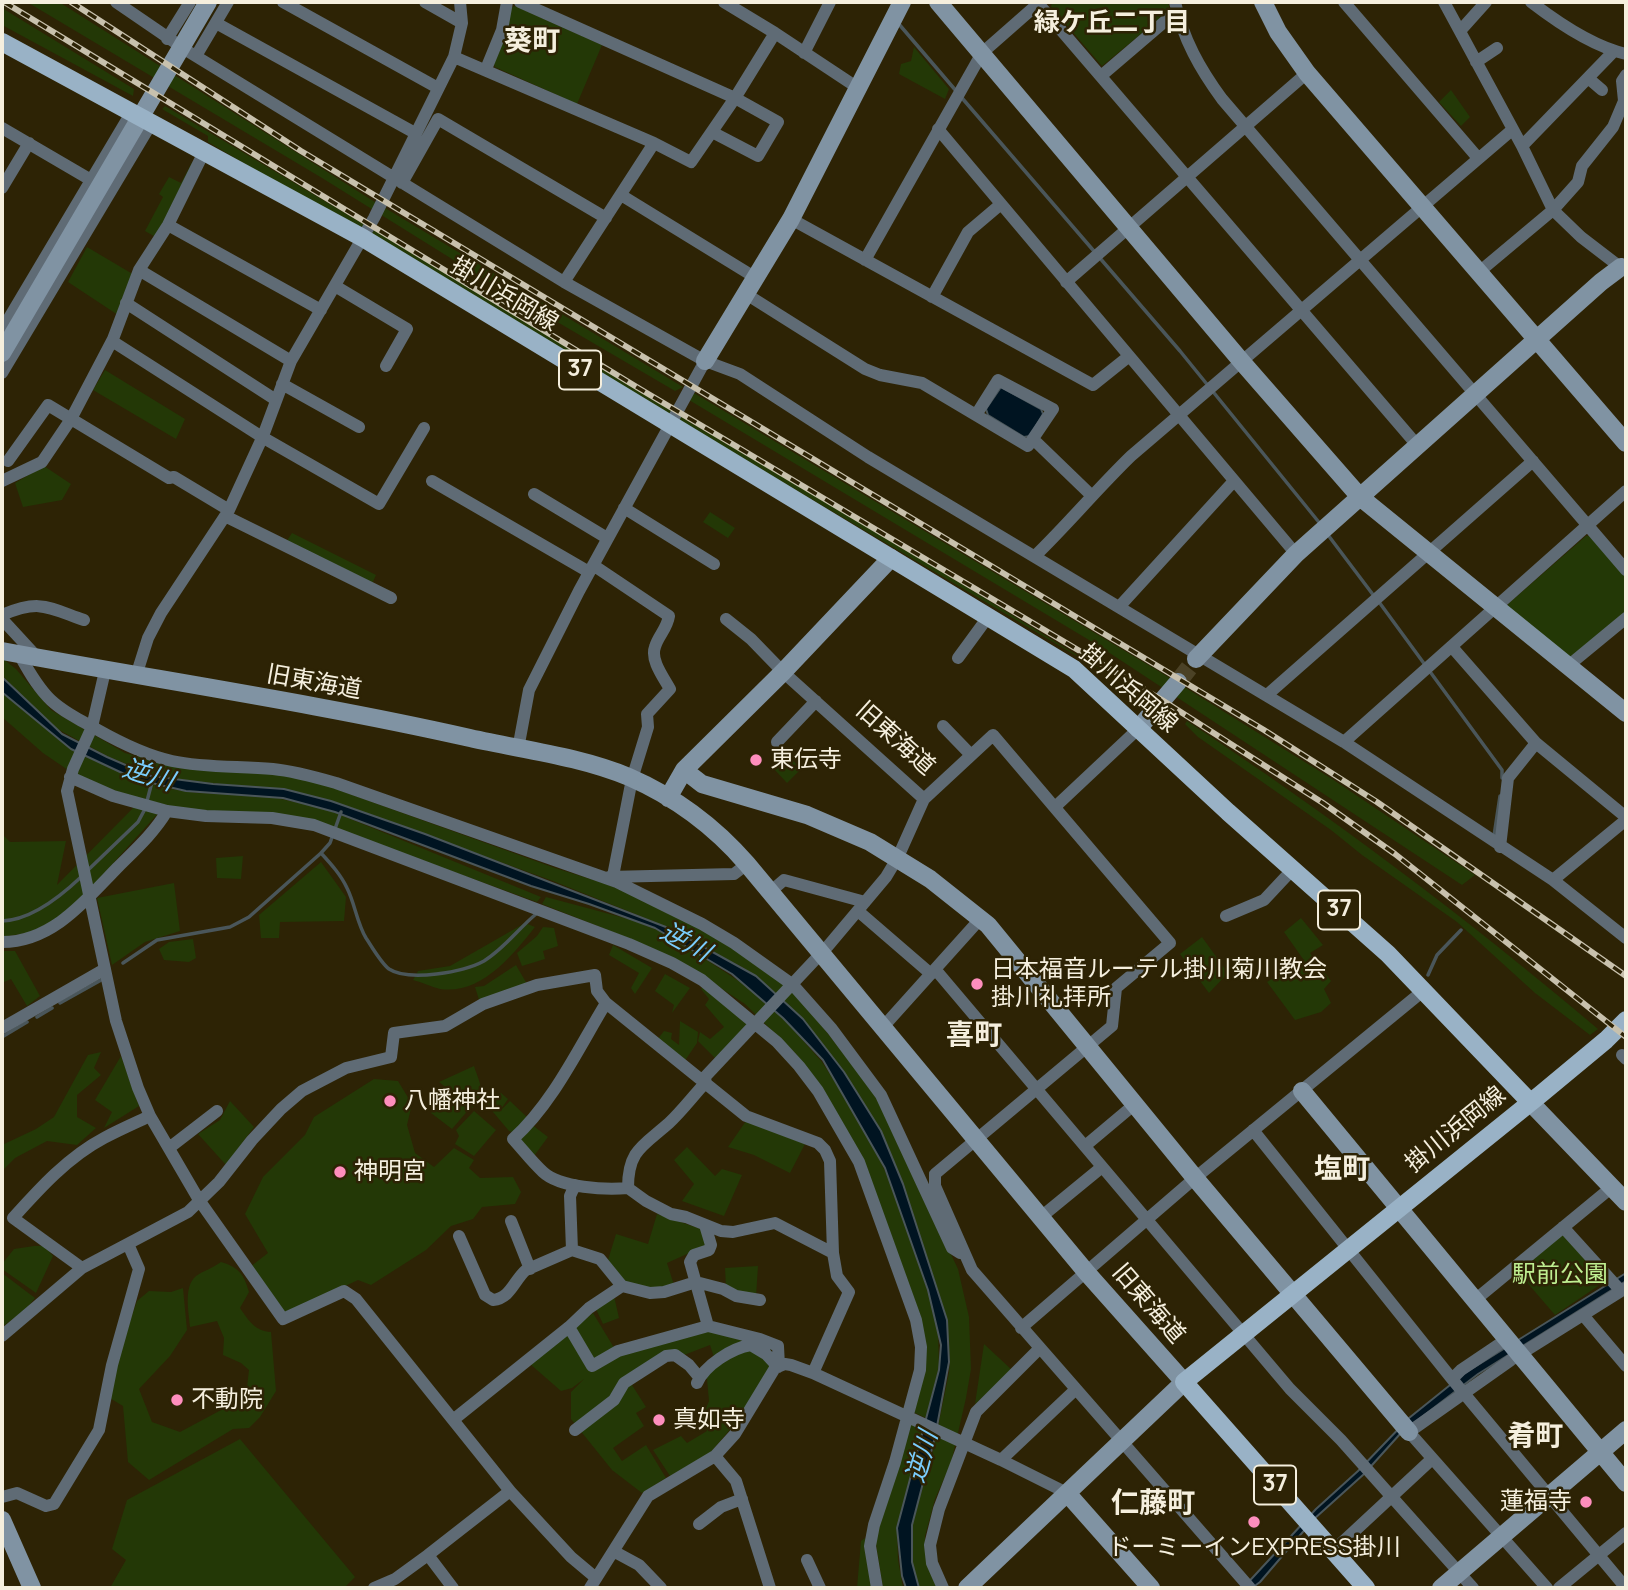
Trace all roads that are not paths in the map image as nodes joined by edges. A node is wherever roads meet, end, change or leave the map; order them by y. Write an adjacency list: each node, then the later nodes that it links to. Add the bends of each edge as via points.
1 (116, 2): 25 (street)
2 (190, 2): 25 (street)
3 (208, 2): 86 (street)
4 (228, 2): 21 (street)
5 (283, 2): 39 (street)
6 (425, 2): 22 (street)
7 (460, 2): 22 (street)
8 (507, 2): 34 (street, via 502,30)
9 (520, 2): 42 (street)
10 (724, 2): 24 (street)
11 (830, 2): 28 (street)
12 (902, 2): 40 (street)
13 (938, 2): 30 (street)
14 (1038, 2): 30 (street); 37 (street)
15 (1263, 2): 35 (street)
16 (1344, 2): 55 (street)
17 (1444, 2): 23 (street)
18 (1486, 2): 23 (street)
19 (1531, 2): 29 (street, via 1552,18)
20 (1176, 6): 37 (street); 45 (street, via 1201,71)
21 (216, 23): 31 (street); 50 (street)
22 (463, 23): 32 (street)
23 (1460, 31): 33 (street)
24 (775, 33): 28 (street); 42 (street)
25 (167, 38): 31 (street)
26 (2, 42): 43 (main road, 掛川浜岡線 / 37)
27 (1497, 48): 33 (street)
28 (804, 52): 40 (street)
29 (1620, 52): 38 (street)
30 (982, 53): 47 (street); 67 (street)
31 (196, 56): 58 (street)
32 (454, 57): 34 (street); 39 (street)
33 (1476, 62): 48 (street)
34 (486, 69): 51 (street)
35 (1307, 73): 45 (street); 62 (street)
36 (1626, 75): 63 (street, via 1613,127 1582,166 1578,182)
37 (1101, 76): 56 (street)
38 (1588, 78): 41 (street); 53 (street)
39 (438, 88): 50 (street)
40 (858, 88): 65 (street)
41 (1602, 90)
42 (735, 99): 49 (street); 49 (street, via 778,122 758,156)
43 (131, 113): 44 (main road, 掛川浜岡線 / 37); 57 (street)
44 (151, 124): 54 (main road, 掛川浜岡線 / 37); 92 (street)
45 (1245, 127): 56 (street); 70 (street)
46 (2, 128): 52 (street)
47 (938, 129): 61 (street); 69 (street)
48 (1513, 130): 53 (street); 55 (street)
49 (712, 132): 51 (street, via 691,162)
50 (415, 133): 58 (street)
51 (654, 143): 60 (street)
52 (29, 144): 57 (street); 59 (street)
53 (1522, 146): 63 (street)
54 (204, 152): 66 (street); 68 (main road, 掛川浜岡線 / 37)
55 (1478, 158): 62 (street)
56 (1187, 177): 67 (street); 82 (street)
57 (91, 180): 83 (street)
58 (397, 180): 64 (street, via 439,119); 68 (street); 75 (street)
59 (2, 188)
60 (621, 195): 64 (street); 74 (street)
61 (1001, 204): 76 (street); 79 (street, via 968,232)
62 (1422, 206): 70 (street); 73 (street)
63 (1553, 210): 72 (street); 73 (street)
64 (606, 218): 75 (street)
65 (791, 219): 69 (street); 74 (street)
66 (168, 225): 71 (street); 81 (street)
67 (1129, 228): 76 (street); 90 (street)
68 (363, 238): 77 (street); 99 (main road, 掛川浜岡線 / 37)
69 (865, 260): 79 (street)
70 (1361, 260): 82 (street); 94 (street)
71 (139, 270): 80 (street); 88 (street)
72 (1624, 270): 84 (street, via 1601,282)
73 (1479, 272): 84 (street)
74 (756, 278): 78 (street)
75 (564, 282): 89 (street)
76 (1066, 282): 87 (street)
77 (335, 286): 81 (street); 91 (street, via 407,328)
78 (746, 294): 89 (street); 96 (street, via 865,369 922,383)
79 (932, 297): 87 (street, via 1093,385)
80 (126, 303): 85 (street); 95 (street)
81 (321, 310): 88 (street)
82 (1303, 310): 90 (street); 105 (street)
83 (2, 330)
84 (1536, 340): 94 (street); 104 (street)
85 (112, 341): 98 (street); 102 (street)
86 (2, 354)
87 (1128, 357): 97 (street)
88 (291, 361): 93 (street)
89 (705, 362): 99 (street); 121 (street, via 740,374)
90 (1242, 362): 97 (street); 114 (street)
91 (386, 366)
92 (2, 373)
93 (282, 384): 95 (street); 100 (street)
94 (1475, 393): 105 (street); 107 (street)
95 (276, 400): 102 (street)
96 (975, 415): 103 (street, via 1028,446); 103 (street, via 998,380 1054,409)
97 (1178, 416): 110 (street); 113 (street)
98 (71, 419): 106 (street, via 48,405); 108 (street, via 42,462); 116 (street)
99 (670, 424): 115 (street); 122 (main road, 掛川浜岡線 / 37)
100 (359, 427)
101 (424, 428): 102 (street, via 379,504)
102 (262, 437): 116 (street)
103 (1033, 439): 113 (street)
104 (1626, 443)
105 (1417, 446): 114 (street)
106 (8, 461)
107 (1533, 461): 117 (street); 119 (street)
108 (2, 481)
109 (432, 481): 124 (street)
110 (1233, 482): 120 (street); 127 (street)
111 (1626, 491): 117 (street)
112 (534, 494): 118 (street)
113 (1091, 495): 121 (street)
114 (1360, 497): 119 (street); 120 (street)
115 (624, 508): 118 (street); 123 (street)
116 (227, 513): 126 (street); 142 (street, via 161,613)
117 (1588, 526): 125 (street); 128 (street)
118 (607, 538): 124 (street)
119 (1427, 553): 128 (street); 144 (street)
120 (1296, 554): 136 (street)
121 (1035, 556): 127 (street)
122 (891, 558): 130 (main road, 掛川浜岡線 / 37); 141 (street)
123 (713, 564)
124 (591, 568): 153 (street, via 529,690); 157 (street, via 668,617 654,658 670,689 647,714 648,727)
125 (1626, 570)
126 (391, 598)
127 (1119, 607): 136 (street)
128 (1495, 608): 134 (street); 139 (street)
129 (2, 617): 133 (street, via 25,605 46,606); 137 (street)
130 (988, 617): 138 (street); 148 (main road, 掛川浜岡線 / 37, via 1074,669)
131 (1626, 618): 139 (street)
132 (726, 619): 141 (street, 旧東海道)
133 (84, 620)
134 (1452, 647): 151 (street); 152 (street)
135 (8, 652): 137 (street, 旧東海道); 149 (street, via 52,704)
136 (1198, 657): 144 (street)
137 (38, 658): 140 (street, 旧東海道)
138 (958, 658)
139 (1568, 666): 146 (street)
140 (105, 671): 142 (street, 旧東海道); 149 (street)
141 (783, 672): 145 (street, 旧東海道); 155 (street)
142 (136, 676): 153 (street, 旧東海道, via 407,724)
143 (1178, 682): 148 (street)
144 (1267, 695): 151 (street)
145 (816, 701): 150 (street); 159 (street, 旧東海道)
146 (1626, 713)
147 (943, 726): 154 (street)
148 (1138, 729): 160 (street); 166 (main road, 掛川浜岡線 / 37)
149 (91, 730): 156 (street); 167 (street, via 170,761 274,769 327,780)
150 (777, 742)
151 (1344, 742): 163 (street)
152 (1536, 743): 162 (street); 163 (street, via 1508,778)
153 (518, 749): 157 (street, 旧東海道, via 595,765)
154 (971, 755): 159 (street, 旧東海道); 160 (street, 旧東海道, via 993,735)
155 (684, 770): 158 (street); 164 (street, via 702,784 807,815)
156 (71, 773): 161 (street, via 101,791); 170 (street, via 66,791)
157 (632, 779): 158 (street, 旧東海道); 167 (street)
158 (668, 798): 165 (street, 旧東海道, via 719,833)
159 (924, 799): 164 (street)
160 (1055, 807): 188 (street, 旧東海道, via 1170,943 1116,988 1112,1026)
161 (167, 811): 170 (street); 185 (street, via 272,818 325,829 651,953 702,980)
162 (1626, 818): 168 (street)
163 (1500, 847): 168 (street)
164 (898, 857): 171 (street); 174 (street)
165 (747, 864): 167 (street, via 734,874); 169 (street, 旧東海道)
166 (1293, 869): 173 (street, via 1264,900); 182 (main road, 掛川浜岡線 / 37)
167 (609, 877): 181 (street, via 734,943)
168 (1553, 880): 172 (street)
169 (770, 892): 171 (street, via 784,880); 178 (street, 旧東海道)
170 (90, 896): 177 (street, via 34,937); 179 (street)
171 (861, 906): 178 (street); 180 (street)
172 (1586, 908): 175 (street, via 1595,906); 176 (street)
173 (1226, 916)
174 (981, 918): 180 (street); 188 (street)
175 (1626, 929)
176 (1626, 938)
177 (2, 942)
178 (822, 954): 181 (street); 186 (street, 旧東海道)
179 (105, 969): 187 (street); 195 (street, via 128,1062)
180 (933, 971): 186 (street); 190 (street)
181 (791, 987): 185 (street); 218 (street, via 832,1029 881,1095 952,1248)
182 (1423, 991): 191 (street, 旧東海道); 192 (main road, 掛川浜岡線 / 37)
183 (606, 1003): 189 (street); 202 (street, via 545,1103 513,1139 545,1175); 205 (street, via 597,990 595,975 537,985 483,1004 444,1026 394,1033 391,1057 346,1068 302,1091)
184 (1626, 1020): 192 (main road)
185 (757, 1023): 189 (street); 244 (street, via 818,1091 859,1162 916,1320 920,1370)
186 (883, 1027): 197 (street, 旧東海道)
187 (2, 1028)
188 (1088, 1045): 190 (street); 193 (street)
189 (705, 1081): 204 (street, via 670,1122 636,1149 628,1169); 217 (street, via 746,1116 818,1143 825,1150 830,1161)
190 (1037, 1089): 197 (street); 198 (street)
191 (1302, 1090): 196 (street, 旧東海道); 207 (street)
192 (1531, 1102): 203 (street); 207 (main road, 掛川浜岡線)
193 (1135, 1104): 198 (street); 201 (street)
194 (217, 1111): 199 (street)
195 (150, 1116): 199 (street); 219 (street, via 71,1160 13,1218)
196 (1254, 1130): 201 (street, 旧東海道); 215 (street)
197 (976, 1139): 208 (street, 旧東海道); 218 (street, via 933,1179)
198 (1085, 1146): 200 (street)
199 (169, 1148): 205 (street)
200 (1102, 1167): 208 (street); 210 (street)
201 (1195, 1178): 210 (street, 旧東海道); 225 (street)
202 (575, 1185): 204 (street, via 604,1191); 216 (street, via 570,1196)
203 (1612, 1187): 206 (street); 212 (street)
204 (628, 1188): 211 (street, via 671,1214)
205 (199, 1200): 214 (street, via 188,1213); 245 (street, via 283,1319 344,1292 356,1299)
206 (1626, 1202)
207 (1399, 1208): 215 (main road, 掛川浜岡線); 227 (street)
208 (1041, 1217): 221 (street, 旧東海道)
209 (511, 1221): 220 (street)
210 (1147, 1221): 221 (street, 旧東海道); 232 (street)
211 (705, 1225): 217 (street, via 733,1232 775,1223); 222 (street, via 711,1245 690,1262)
212 (1563, 1227): 224 (street); 227 (street)
213 (459, 1236): 220 (street, via 485,1294 493,1300 509,1293 520,1275)
214 (128, 1244): 219 (street); 260 (street, via 139,1269 99,1430 54,1504 46,1506 17,1493)
215 (1348, 1248): 225 (main road, 掛川浜岡線); 240 (street)
216 (572, 1250): 220 (street); 223 (street, via 600,1259)
217 (833, 1253): 239 (street, via 837,1276 849,1292)
218 (964, 1255): 231 (street)
219 (82, 1268): 233 (street)
220 (530, 1269)
221 (1087, 1273): 231 (street); 241 (street, 旧東海道)
222 (696, 1282): 223 (street, via 650,1293); 226 (street); 229 (street)
223 (622, 1286): 230 (street)
224 (1622, 1290): 228 (street)
225 (1292, 1294): 232 (main road, 掛川浜岡線); 248 (street)
226 (760, 1300)
227 (1475, 1300): 234 (street)
228 (1583, 1315): 236 (street); 237 (street)
229 (708, 1326): 230 (street, via 618,1351 592,1366); 238 (street, via 778,1346)
230 (569, 1327): 245 (street)
231 (1021, 1328): 235 (street)
232 (1242, 1333): 241 (main road, 掛川浜岡線); 259 (street)
233 (2, 1336)
234 (1507, 1339): 236 (street); 240 (street)
235 (1039, 1349): 242 (street); 249 (street, via 979,1408)
236 (1520, 1354): 243 (street); 251 (street)
237 (1626, 1366)
238 (778, 1367): 239 (street, via 791,1365); 246 (street, via 751,1345 737,1347 698,1380 689,1365 675,1355 666,1356 624,1383 614,1400); 252 (street, via 736,1434)
239 (813, 1373): 244 (street)
240 (1452, 1379): 243 (street)
241 (1184, 1382): 250 (street); 266 (main road, 37)
242 (1075, 1390): 250 (street); 254 (street)
243 (1463, 1392): 248 (street); 258 (street)
244 (908, 1417): 249 (street); 280 (street, via 870,1546)
245 (453, 1420): 256 (street)
246 (575, 1430)
247 (1626, 1430): 251 (street)
248 (1409, 1432): 253 (street)
249 (959, 1440): 254 (street); 281 (street, via 930,1545)
250 (1121, 1441): 257 (street); 273 (street)
251 (1600, 1451): 255 (street); 258 (street)
252 (715, 1456): 261 (street, via 736,1481); 267 (street, via 653,1491)
253 (1432, 1459): 259 (street); 265 (street)
254 (1001, 1460): 257 (street)
255 (1626, 1483)
256 (510, 1491): 268 (street); 272 (street)
257 (1066, 1493): 282 (street); 283 (street)
258 (1549, 1495): 265 (street); 269 (street)
259 (1391, 1496): 266 (street); 271 (street)
260 (2, 1497)
261 (742, 1499): 262 (street, via 721,1507); 278 (street)
262 (699, 1524)
263 (4, 1533): 274 (street)
264 (1626, 1533): 269 (street)
265 (1502, 1536): 271 (street); 287 (street)
266 (1333, 1551): 284 (main road, 37)
267 (615, 1552): 272 (street); 277 (street, via 639,1565)
268 (428, 1555): 275 (street); 276 (street)
269 (1599, 1556): 288 (street); 289 (street)
270 (807, 1560): 279 (street)
271 (1459, 1573): 285 (street); 286 (street)
272 (593, 1583)
273 (1247, 1584)
274 (32, 1588)
275 (374, 1588)
276 (453, 1588)
277 (661, 1588)
278 (770, 1588)
279 (820, 1588)
280 (877, 1588)
281 (943, 1588)
282 (967, 1588)
283 (1151, 1588)
284 (1366, 1588)
285 (1441, 1588)
286 (1473, 1588)
287 (1547, 1588)
288 (1559, 1588)
289 (1626, 1588)

